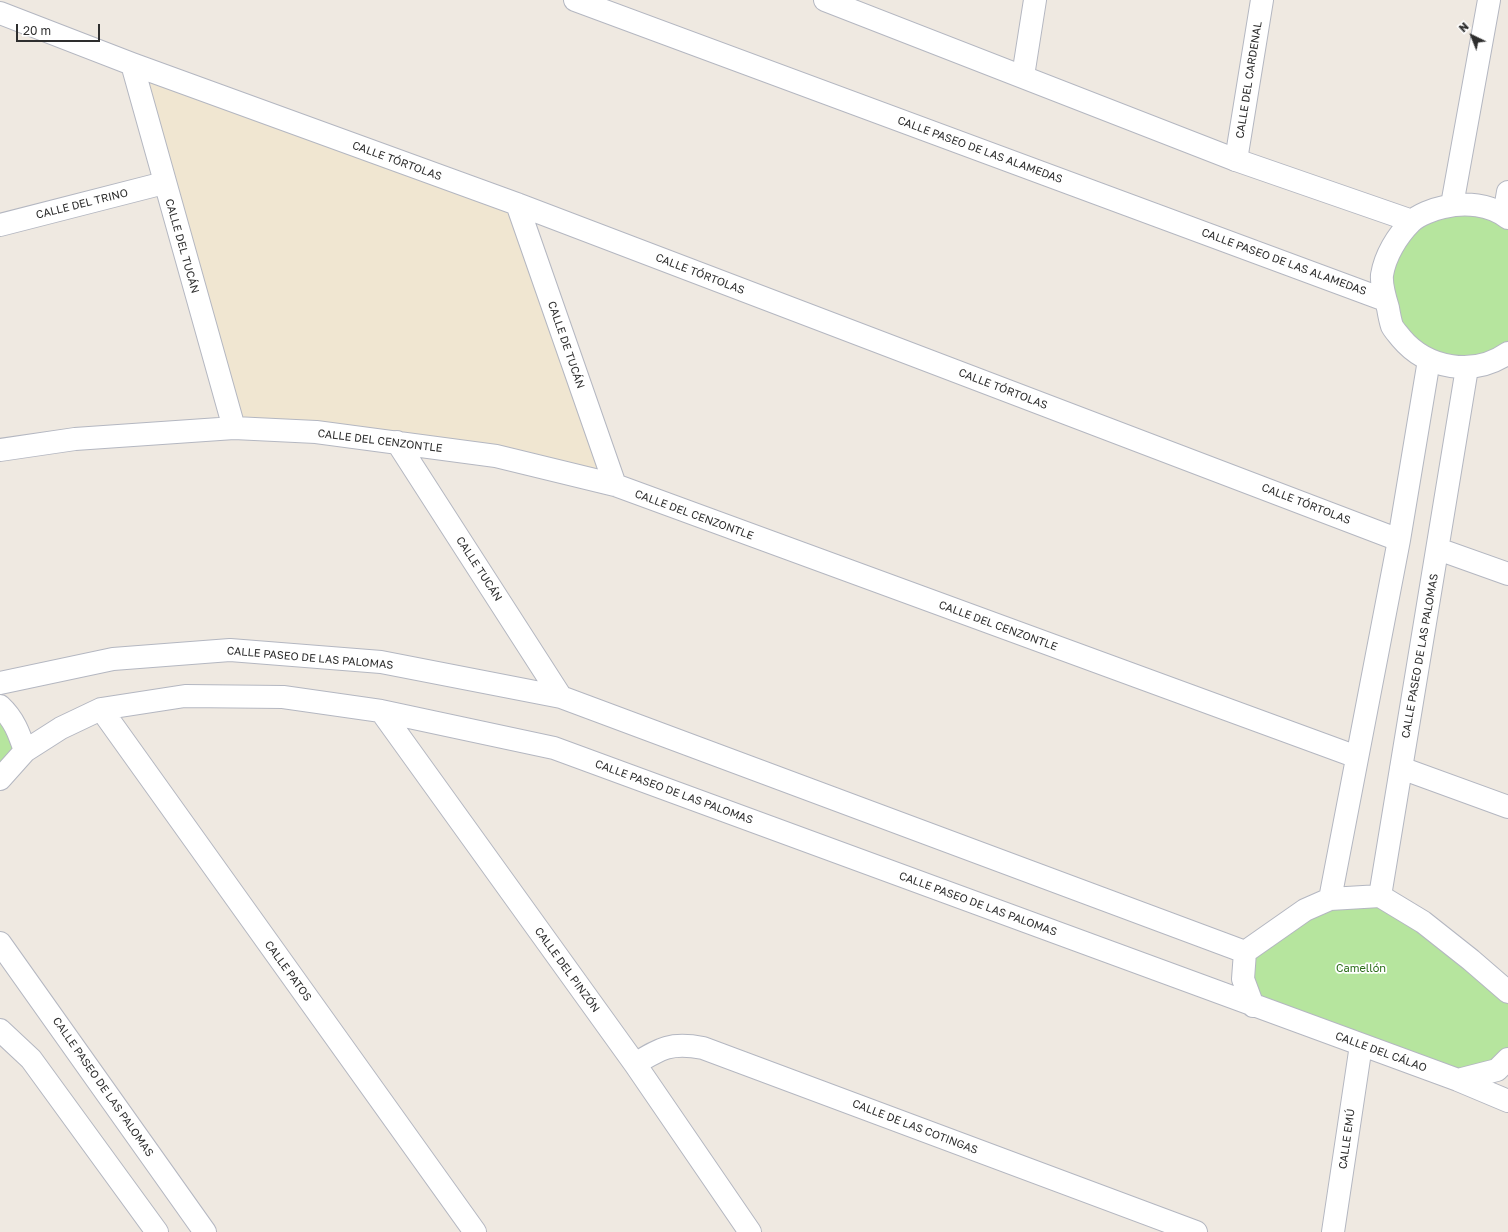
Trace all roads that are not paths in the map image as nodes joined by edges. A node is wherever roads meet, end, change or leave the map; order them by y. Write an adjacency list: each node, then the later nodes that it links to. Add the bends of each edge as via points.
1 (4, 0): 7 (street)
2 (575, 0): 19 (street, CALLE PASEO DE LAS ALAMEDAS)
3 (825, 0): 10 (street)
4 (1035, 0): 10 (street)
5 (1262, 0): 11 (street, CALLE DEL CARDENAL)
6 (1489, 0): 15 (street)
7 (0, 1)
8 (0, 13): 9 (street, CALLE TÓRTOLAS)
9 (132, 64): 12 (street, CALLE DEL TUCÁN); 14 (street, CALLE TÓRTOLAS)
10 (1023, 76): 11 (street)
11 (1236, 160): 17 (street)
12 (164, 183): 18 (street, CALLE DEL TRINO); 23 (street, CALLE DEL TUCÁN)
13 (1508, 192): 16 (street)
14 (517, 204): 26 (street, CALLE DE TUCÁN); 27 (street, CALLE TÓRTOLAS)
15 (1452, 205): 16 (street, via 1488,208); 17 (street, via 1436,209)
16 (1506, 216)
17 (1412, 221): 19 (street, via 1390,250 1382,276)
18 (0, 225)
19 (1386, 300): 21 (street, via 1392,326 1408,346)
20 (1508, 353): 22 (street, via 1486,364)
21 (1429, 360): 22 (street, via 1447,366); 27 (street)
22 (1467, 368): 28 (street, CALLE PASEO DE LAS PALOMAS)
23 (234, 428): 24 (street, CALLE DEL CENZONTLE, via 316,432); 25 (street, CALLE DEL CENZONTLE, via 75,439)
24 (397, 442): 26 (street, CALLE DEL CENZONTLE, via 496,456); 31 (street, CALLE TUCÁN)
25 (0, 450)
26 (614, 485): 36 (street, CALLE DEL CENZONTLE)
27 (1399, 540): 36 (street)
28 (1438, 549): 29 (street); 37 (street, CALLE PASEO DE LAS PALOMAS)
29 (1508, 574)
30 (0, 683): 31 (street, CALLE PASEO DE LAS PALOMAS, via 113,659 230,650 381,662)
31 (561, 696): 43 (street, CALLE PASEO DE LAS PALOMAS)
32 (0, 706): 35 (street, via 11,716)
33 (101, 709): 34 (street, CALLE PASEO DE LAS PALOMAS, via 200,696 283,697); 35 (street, CALLE PASEO DE LAS PALOMAS, via 61,728); 54 (street, CALLE PATOS)
34 (381, 711): 45 (street, CALLE PASEO DE LAS PALOMAS, via 554,748); 49 (street, CALLE DEL PINZÓN)
35 (26, 751): 38 (street, CALLE PASEO DE LAS PALOMAS)
36 (1357, 757): 41 (street)
37 (1401, 768): 39 (street); 40 (street, CALLE PASEO DE LAS PALOMAS)
38 (0, 779)
39 (1508, 807)
40 (1380, 896): 41 (street); 44 (street, via 1423,922)
41 (1330, 899): 43 (street, via 1305,910)
42 (0, 942): 53 (street, CALLE PASEO DE LAS PALOMAS)
43 (1245, 952): 45 (street, via 1243,979)
44 (1508, 992)
45 (1253, 1006): 47 (street, CALLE DEL CÁLAO)
46 (0, 1030): 52 (street, via 31,1059)
47 (1361, 1045): 50 (street, CALLE DEL CÁLAO); 57 (street, CALLE EMÚ)
48 (1508, 1059): 50 (street, via 1497,1070)
49 (635, 1064): 55 (street, CALLE DEL PINZÓN); 56 (street, CALLE DE LAS COTINGAS, via 671,1046 703,1048)
50 (1458, 1080): 51 (street, CALLE DEL CÁLAO)
51 (1508, 1101)
52 (157, 1232)
53 (205, 1232)
54 (475, 1232)
55 (750, 1232)
56 (1196, 1232)
57 (1333, 1232)

